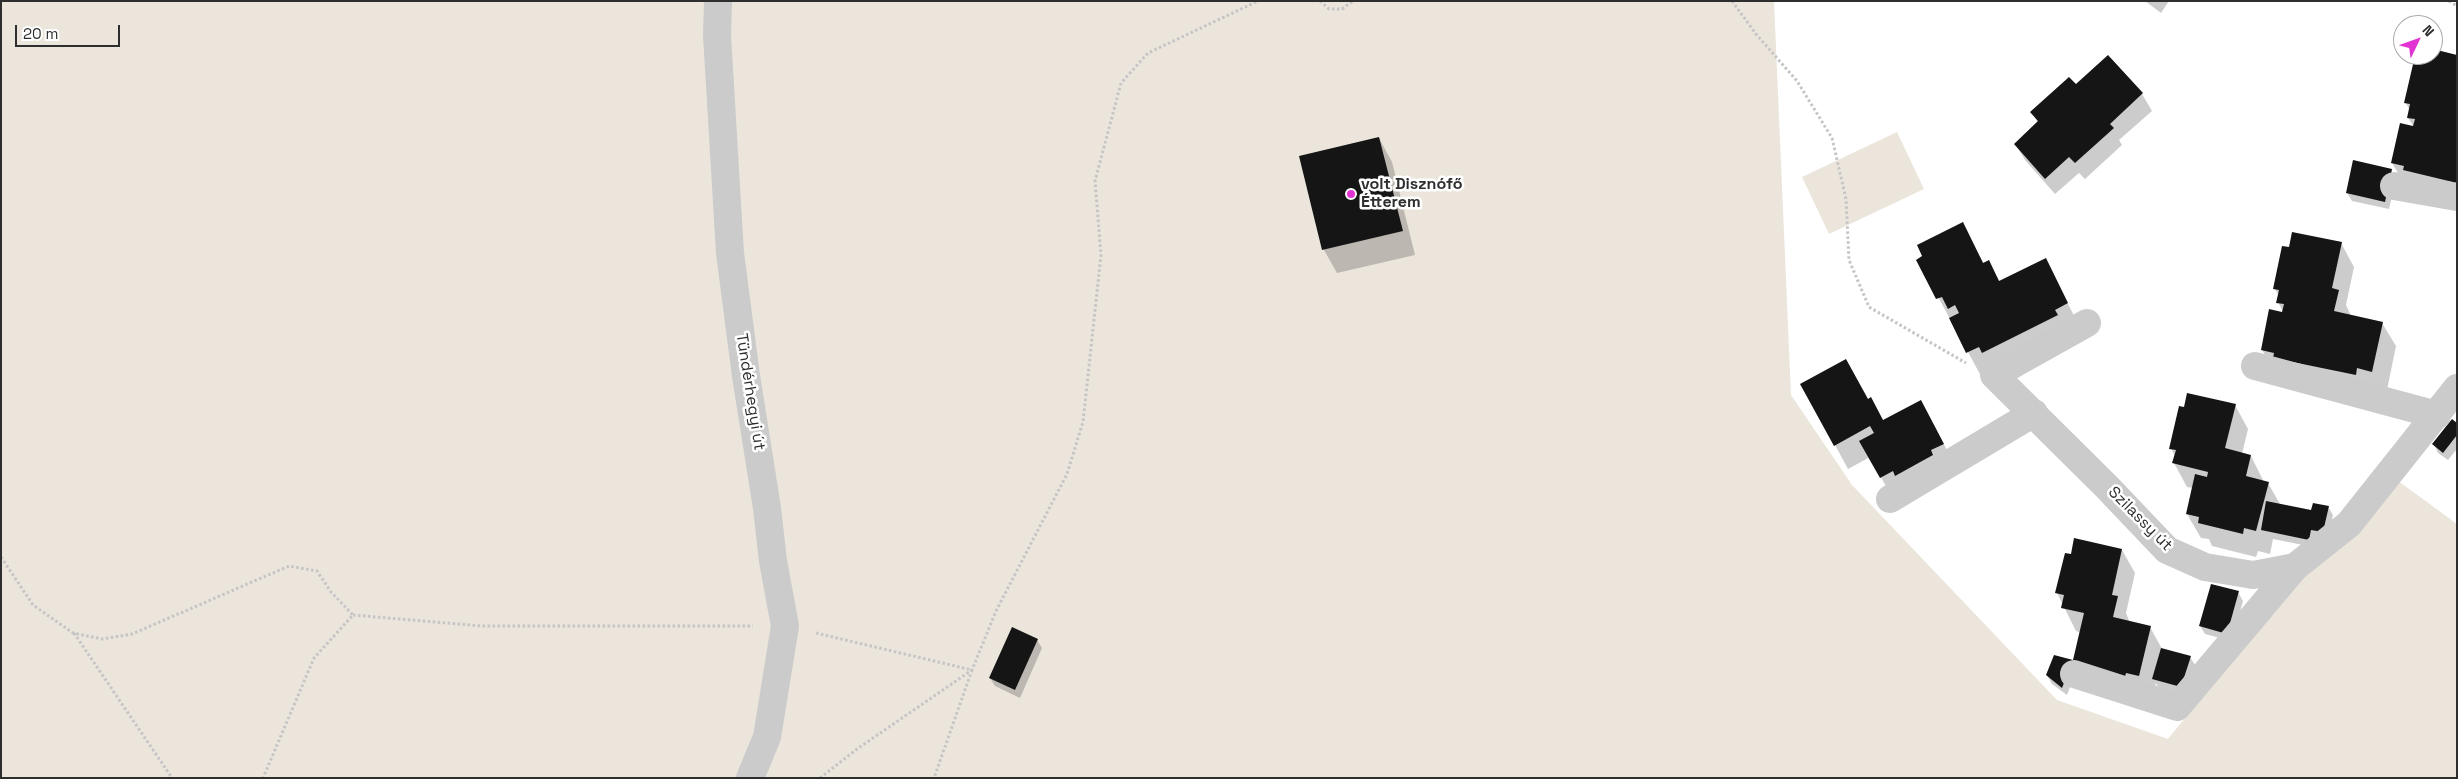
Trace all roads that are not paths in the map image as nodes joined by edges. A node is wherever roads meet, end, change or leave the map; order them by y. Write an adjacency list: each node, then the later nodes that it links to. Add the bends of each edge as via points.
1 (718, 1): 12 (street, Tündérhegyi út, via 717,35 730,252 785,626 767,737)
2 (2394, 186): 3 (street)
3 (2457, 197)
4 (2087, 323): 7 (street, Szilassy út, via 1994,375)
5 (2255, 366): 8 (street)
6 (2457, 388): 8 (street, Szilassy út)
7 (2034, 413): 9 (street); 10 (street, Szilassy út, via 2167,550 2205,567 2253,576)
8 (2437, 415): 10 (street, Szilassy út, via 2350,524)
9 (1890, 499)
10 (2296, 567): 11 (street, via 2177,706)
11 (2074, 674)
12 (750, 778)

